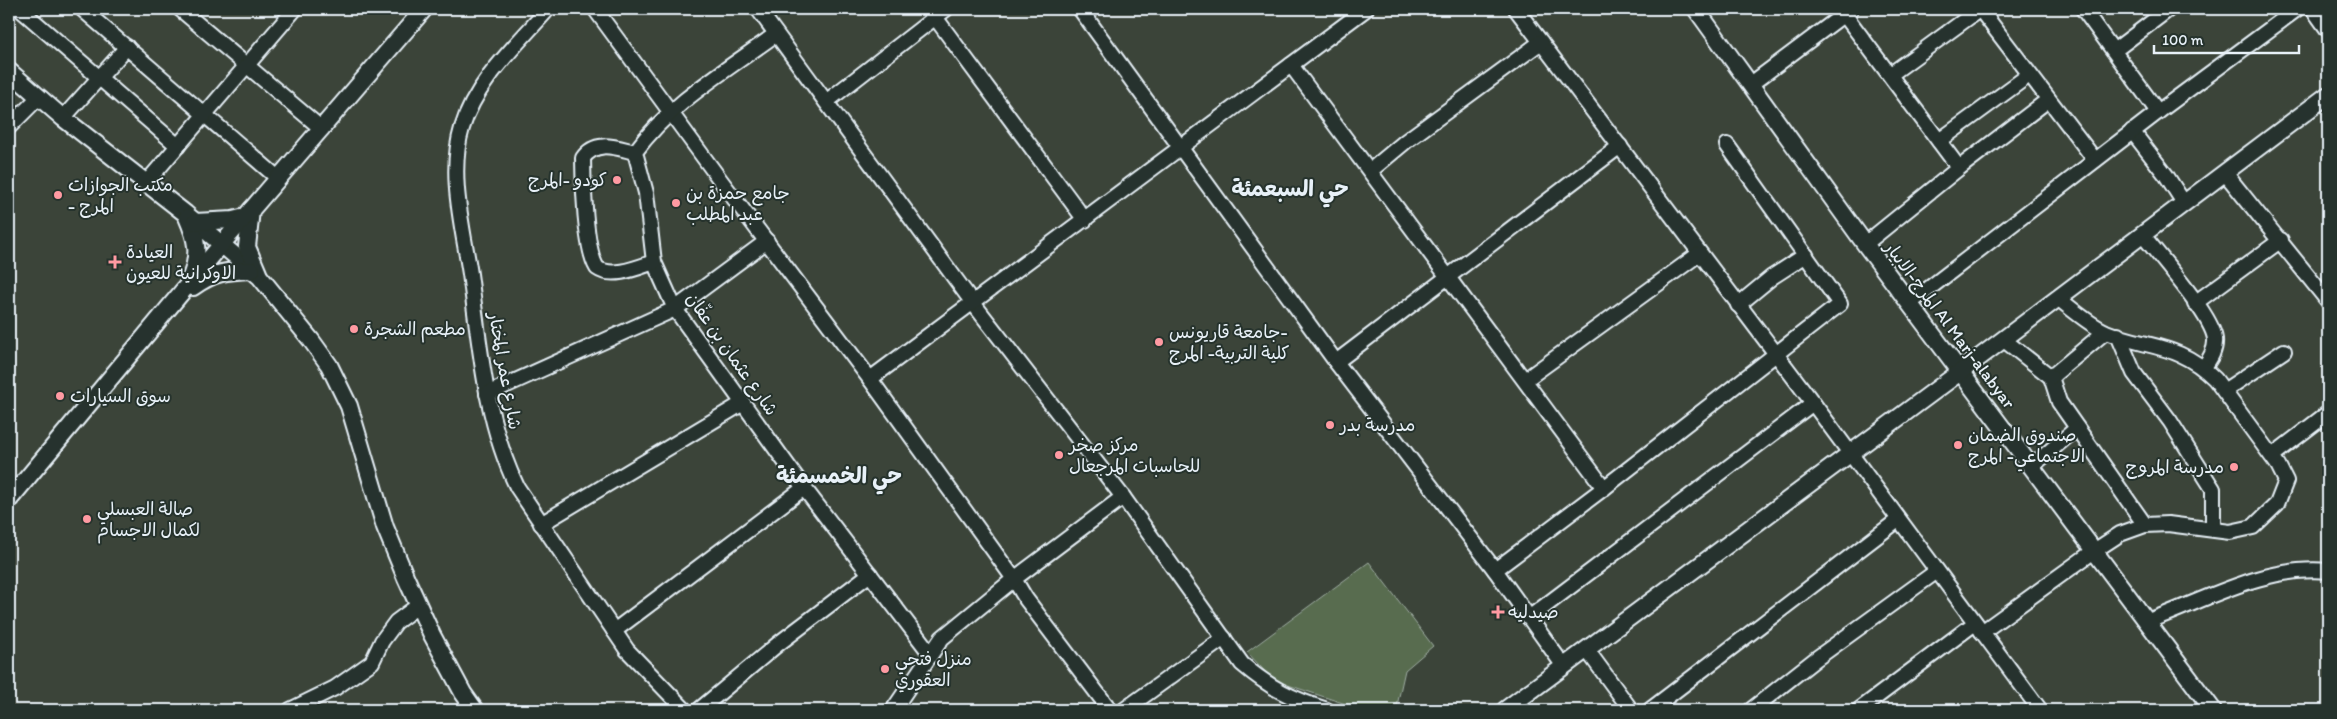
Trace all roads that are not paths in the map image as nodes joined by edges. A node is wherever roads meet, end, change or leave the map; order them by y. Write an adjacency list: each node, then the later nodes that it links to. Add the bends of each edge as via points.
1 (20, 9): 30 (street)
2 (82, 9): 23 (street)
3 (180, 9): 25 (street)
4 (295, 9): 25 (street)
5 (424, 9): 41 (main road)
6 (548, 9): 88 (street, شارع عمر المختار, via 480,90 463,126 457,155 459,200)
7 (595, 9): 36 (street)
8 (758, 9): 21 (street)
9 (1080, 9): 47 (street)
10 (1516, 9): 22 (street)
11 (1980, 9): 28 (street); 29 (street)
12 (2083, 9): 24 (street)
13 (2169, 9): 24 (street)
14 (2297, 9): 37 (street)
15 (2313, 9): 20 (street)
16 (937, 11): 35 (street); 58 (street)
17 (1356, 11): 26 (street)
18 (1702, 11): 31 (main road, المرج-الابيار Al Marj-alabyar)
19 (1848, 11): 28 (street); 31 (street)
20 (2328, 29)
21 (776, 34): 35 (street); 36 (street)
22 (1541, 42): 46 (street); 51 (street)
23 (127, 47): 30 (street); 38 (street)
24 (2114, 50): 37 (street)
25 (247, 64): 38 (street); 41 (street)
26 (1291, 65): 47 (street); 51 (street)
27 (9, 71): 33 (main road)
28 (1891, 74): 43 (street)
29 (2029, 75): 34 (street); 43 (street)
30 (100, 78): 39 (street); 45 (street)
31 (1751, 84): 62 (main road, المرج-الابيار Al Marj-alabyar)
32 (2328, 95): 52 (main road)
33 (39, 97): 39 (main road); 40 (street)
34 (2048, 100): 49 (street); 50 (street)
35 (826, 102): 72 (street)
36 (671, 111): 48 (street); 61 (street)
37 (2158, 112): 42 (street)
38 (205, 115): 45 (street); 53 (street)
39 (63, 118): 54 (main road)
40 (9, 127)
41 (322, 129): 53 (main road)
42 (2132, 131): 49 (street); 55 (street)
43 (1939, 141): 50 (street)
44 (1727, 145): 65 (street)
45 (178, 146): 54 (street)
46 (1620, 146): 64 (street); 68 (street)
47 (1181, 147): 58 (street); 81 (street)
48 (635, 152): 66 (street, شارع عثمان بن عفّان, via 646,193); 66 (street, via 600,146 583,158 583,189 591,254 597,268 607,272)
49 (2095, 160): 73 (street)
50 (1959, 168): 62 (street)
51 (1370, 171): 68 (street)
52 (2225, 173): 55 (main road); 60 (street)
53 (279, 179): 56 (main road)
54 (146, 183): 57 (main road)
55 (2184, 203): 59 (main road)
56 (248, 213): 57 (main road, via 233,220); 63 (main road); 67 (main road, via 248,247)
57 (191, 218): 63 (main road); 69 (main road, via 196,265)
58 (1085, 220): 72 (street)
59 (2142, 234): 70 (main road); 74 (street)
60 (2281, 240): 71 (street); 74 (street)
61 (766, 241): 76 (street); 85 (street)
62 (1865, 244): 73 (main road, المرج-الابيار Al Marj-alabyar)
63 (221, 245): 67 (main road); 69 (main road)
64 (1698, 254): 75 (street); 86 (street)
65 (1806, 255): 75 (street); 80 (street, via 1840,304)
66 (654, 262): 76 (street, شارع عثمان بن عفّان)
67 (256, 274): 69 (main road, via 233,270 210,275); 110 (main road, via 311,340 341,388 364,452 385,527)
68 (1448, 276): 81 (street); 86 (street)
69 (182, 292): 99 (main road)
70 (2059, 299): 77 (street); 78 (main road)
71 (2328, 301)
72 (973, 303): 85 (street); 98 (street)
73 (1910, 303): 83 (main road, المرج-الابيار Al Marj-alabyar)
74 (2195, 303): 82 (street, via 2215,339 2213,354)
75 (1738, 305): 80 (street)
76 (675, 308): 88 (street); 89 (street, شارع عثمان بن عفّان)
77 (2112, 334): 82 (street, via 2182,353); 84 (street); 103 (street, via 2134,373 2170,421 2213,489)
78 (2004, 340): 83 (main road); 84 (street)
79 (2284, 351): 87 (street)
80 (1776, 354): 90 (street); 97 (street)
81 (1336, 362): 105 (street)
82 (2204, 367): 87 (street)
83 (1960, 372): 93 (main road); 95 (main road, المرج-الابيار Al Marj-alabyar)
84 (2051, 378): 92 (street, via 2059,402)
85 (870, 379): 109 (street)
86 (1525, 380): 97 (street)
87 (2224, 391): 94 (street)
88 (487, 394): 101 (street, شارع عمر المختار, via 507,468)
89 (743, 403): 96 (street, شارع عثمان بن عفّان); 101 (street)
90 (1813, 403): 93 (street); 111 (street)
91 (2328, 413): 94 (street)
92 (2077, 428): 95 (street); 102 (street)
93 (1849, 454): 100 (street); 116 (main road)
94 (2272, 456): 103 (street, via 2286,481 2277,504 2253,527 2230,532)
95 (2032, 467): 104 (main road, المرج-الابيار Al Marj-alabyar)
96 (804, 488): 108 (street, شارع عثمان بن عفّان); 114 (street)
97 (1604, 488): 105 (street)
98 (1123, 497): 109 (street); 115 (street)
99 (9, 500)
100 (1898, 520): 106 (street); 129 (street)
101 (542, 524): 114 (street, شارع عمر المختار)
102 (2145, 525): 103 (street); 104 (street, via 2120,534)
103 (2213, 529)
104 (2094, 551): 112 (main road, المرج-الابيار Al Marj-alabyar); 113 (street)
105 (1494, 570): 111 (street)
106 (1937, 571): 113 (street); 130 (street)
107 (2328, 571): 112 (street, via 2269,575)
108 (870, 574): 117 (street, شارع عثمان بن عفّان); 122 (street)
109 (1014, 580): 117 (street, via 942,638); 124 (street)
110 (418, 605): 119 (street, via 396,622 382,640 372,662 335,688); 120 (main road, via 449,668)
111 (1529, 618): 118 (street)
112 (2148, 621): 133 (main road, المرج-الابيار Al Marj-alabyar)
113 (1978, 628): 131 (street); 132 (street)
114 (614, 631): 121 (street, شارع عمر المختار, via 651,677)
115 (1224, 638): 125 (street); 126 (street, via 1242,664 1265,684)
116 (1587, 650): 118 (main road); 128 (street)
117 (930, 653): 123 (street)
118 (1563, 665): 127 (main road)
119 (290, 710)
120 (475, 710)
121 (685, 710)
122 (699, 710)
123 (893, 710)
124 (1110, 710)
125 (1124, 710)
126 (1327, 710)
127 (1505, 710)
128 (1631, 710)
129 (1650, 710)
130 (1751, 710)
131 (1859, 710)
132 (2040, 710)
133 (2213, 710)

